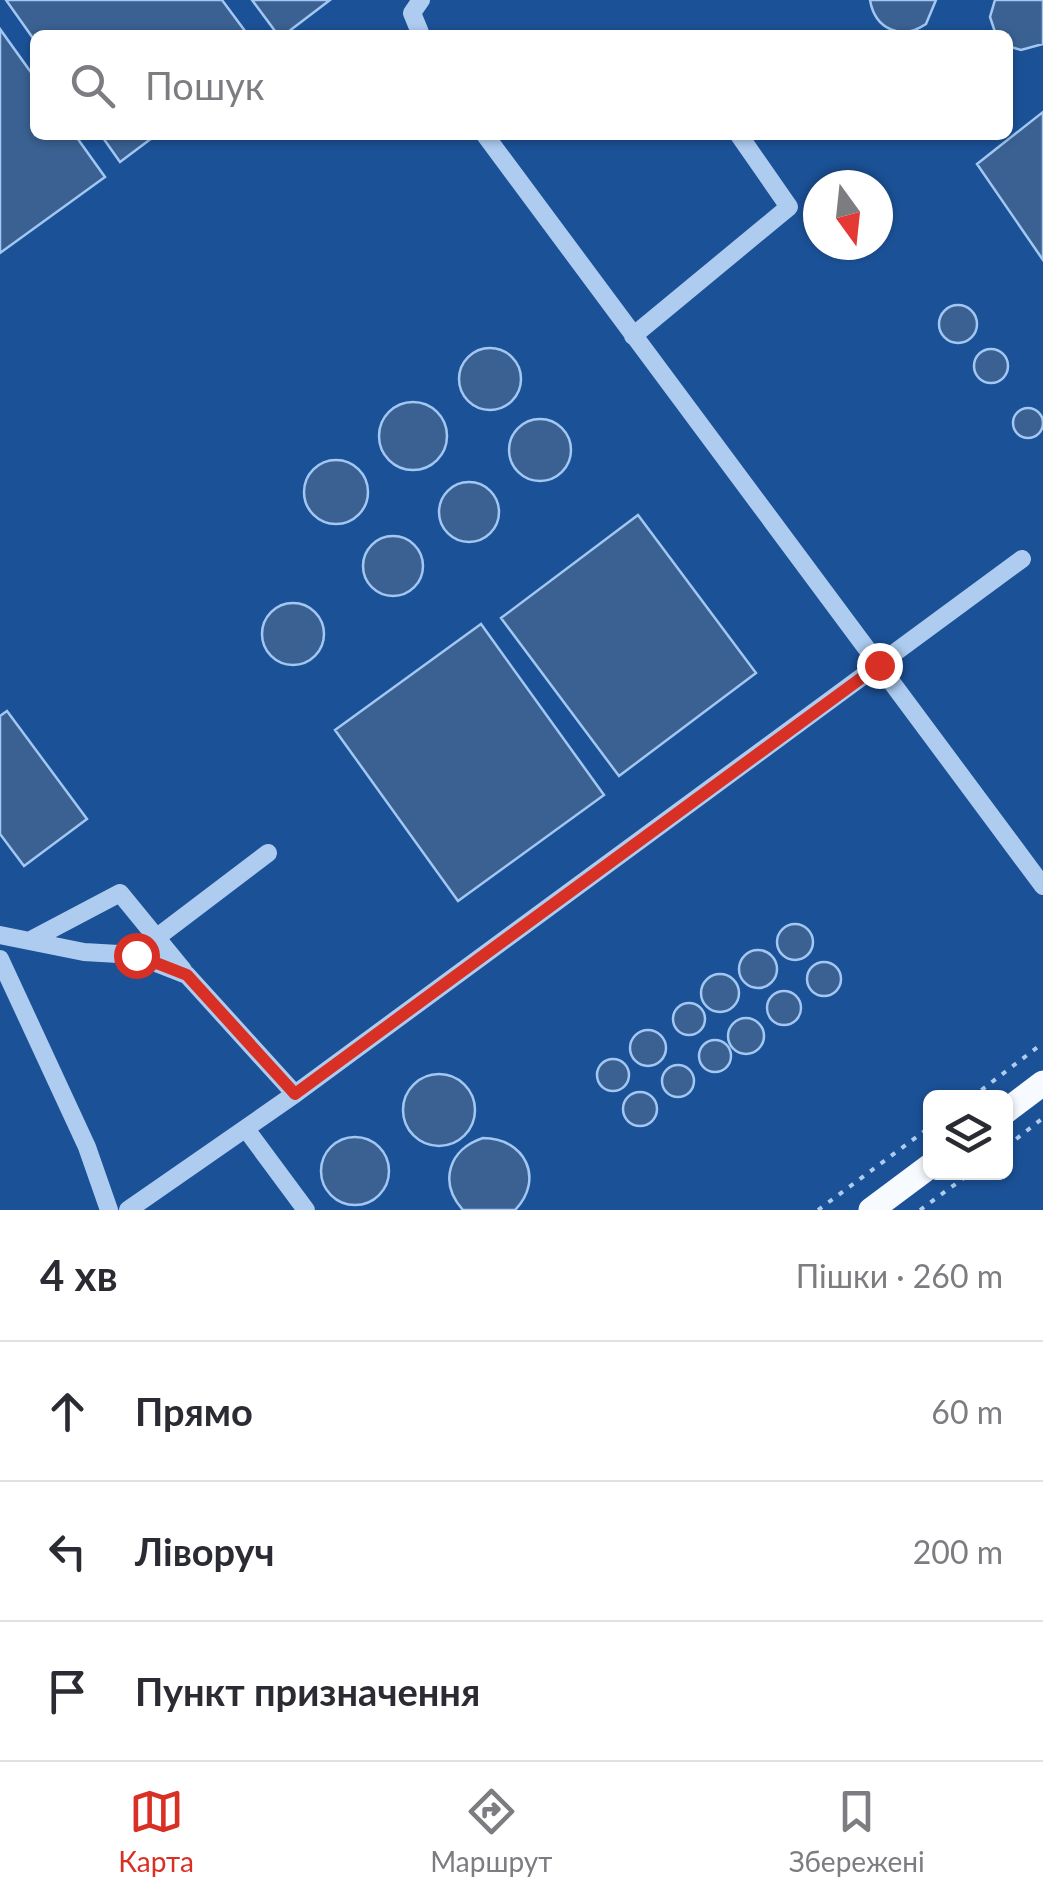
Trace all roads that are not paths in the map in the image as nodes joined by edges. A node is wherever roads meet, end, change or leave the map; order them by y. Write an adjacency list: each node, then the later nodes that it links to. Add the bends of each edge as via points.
1 (420, 0): 2 (lane, via 412,13)
2 (419, 30)
3 (489, 140): 5 (lane)
4 (742, 140): 5 (lane, via 789,207)
5 (634, 336): 7 (lane)
6 (1022, 560): 7 (lane)
7 (879, 665): 9 (lane); 16 (lane)
8 (268, 853): 11 (lane)
9 (1043, 886)
10 (0, 935): 12 (lane)
11 (156, 938): 12 (lane, via 120,893); 14 (lane)
12 (28, 941): 14 (lane, via 136,955)
13 (0, 959): 20 (lane)
14 (187, 975): 16 (lane)
15 (1043, 1083): 17 (main road)
16 (295, 1094): 18 (lane)
17 (1013, 1106)
18 (246, 1129): 21 (lane); 22 (lane)
19 (923, 1171): 23 (main road)
20 (109, 1210)
21 (128, 1210)
22 (306, 1210)
23 (871, 1210)

